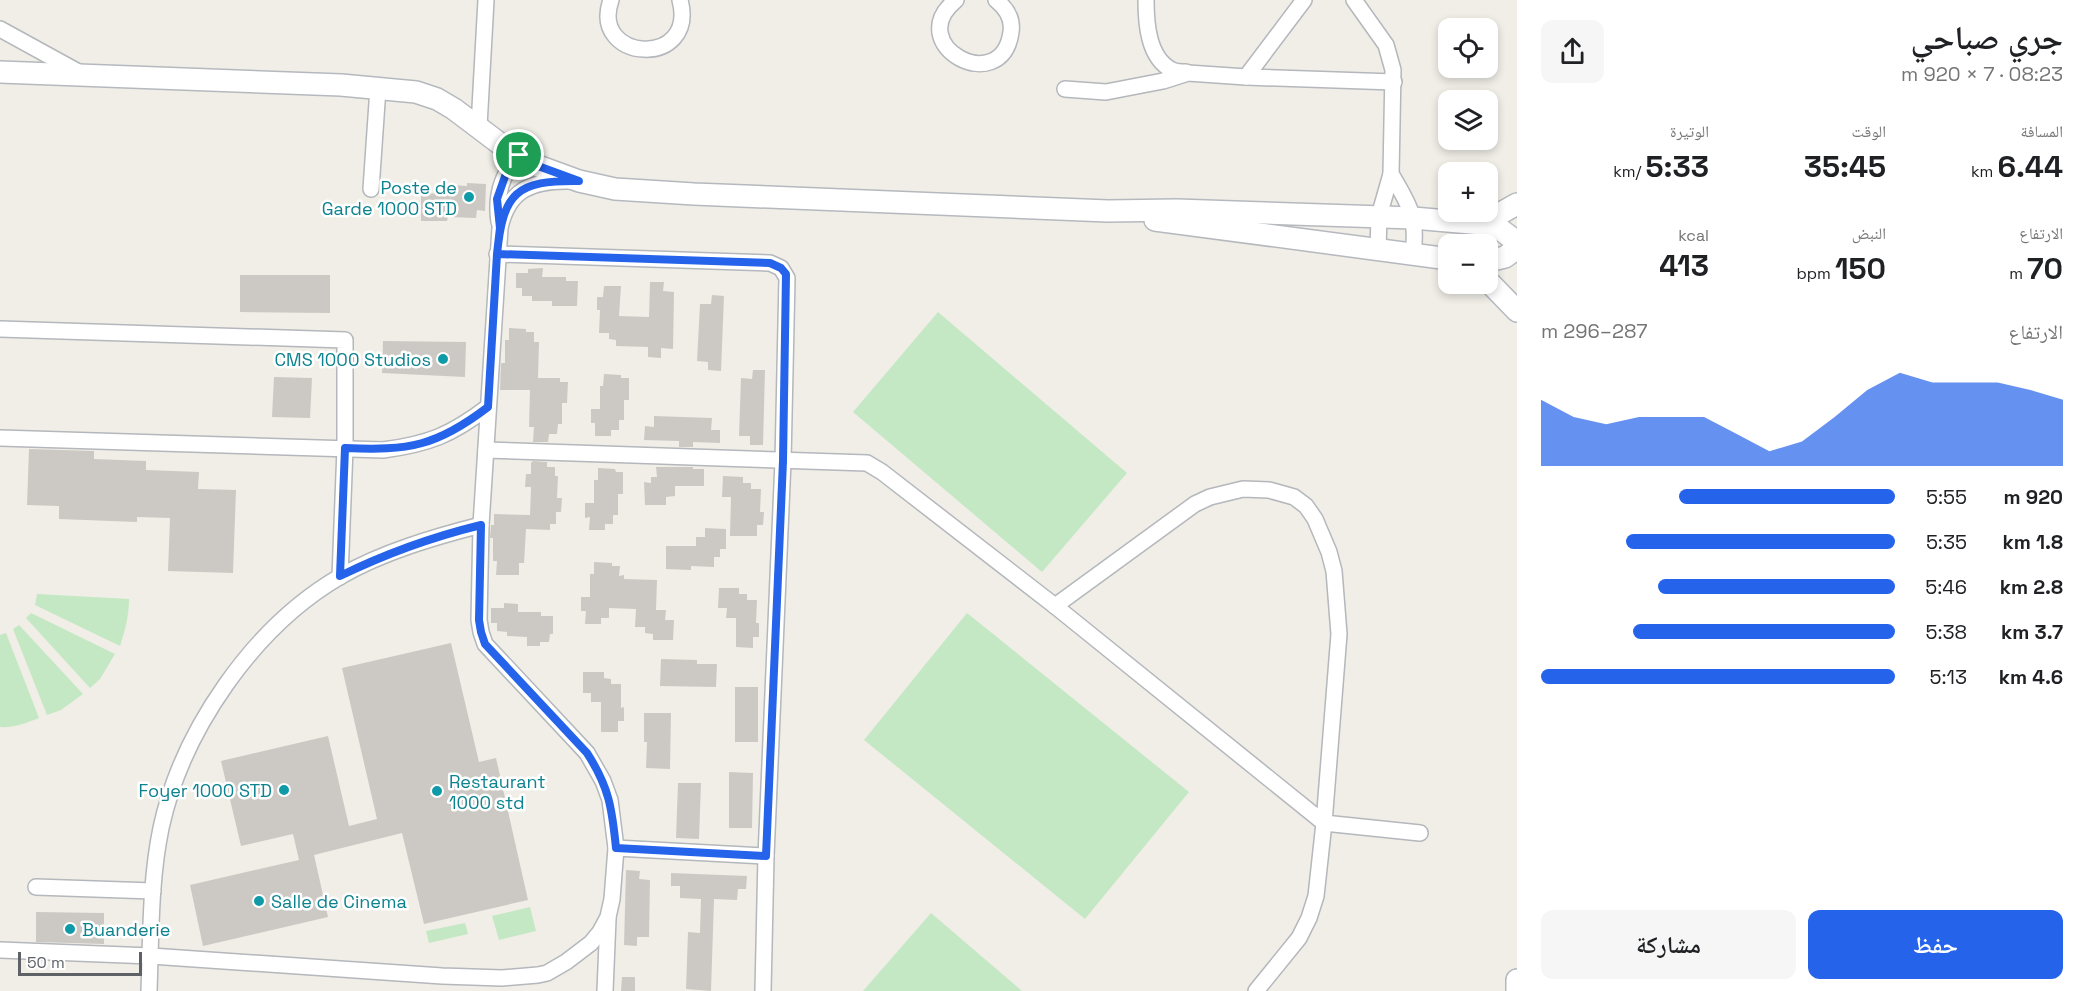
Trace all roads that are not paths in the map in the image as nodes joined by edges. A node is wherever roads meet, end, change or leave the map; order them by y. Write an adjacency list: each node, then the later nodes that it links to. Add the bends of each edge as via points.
1 (486, 0): 17 (street)
2 (611, 0): 3 (street, via 608,18 612,29 629,47 641,50 666,44 676,35 683,11)
3 (680, 0)
4 (996, 0): 8 (street, via 1009,16 1010,39 1000,54 985,63 974,64 954,56 942,37 941,26)
5 (1146, 0): 11 (street, via 1153,49 1173,70)
6 (1304, 0): 13 (street)
7 (1354, 0): 14 (street, via 1386,45)
8 (951, 2)
9 (0, 30): 12 (street)
10 (0, 72): 12 (street)
11 (1188, 73): 13 (street); 16 (street, via 1106,92)
12 (85, 75): 15 (street)
13 (1246, 77): 14 (street)
14 (1394, 82): 19 (street)
15 (378, 88): 17 (street, via 416,92 437,99); 21 (street)
16 (1065, 89)
17 (479, 126): 18 (street)
18 (519, 155): 20 (street); 29 (street, via 499,189)
19 (1391, 174): 25 (street); 26 (street)
20 (579, 181): 23 (street, via 615,189 694,194); 29 (street, via 529,186 509,202)
21 (371, 189)
22 (1517, 204): 24 (street)
23 (1107, 211): 25 (street); 32 (street, via 1177,224)
24 (1498, 214)
25 (1379, 216): 26 (street); 32 (street)
26 (1413, 218): 27 (street); 34 (street)
27 (1438, 220)
28 (1467, 222): 30 (street, via 1501,230)
29 (500, 228): 33 (street)
30 (1517, 242)
31 (1517, 248): 36 (street)
32 (1378, 249): 34 (street)
33 (497, 254): 40 (street); 44 (street, via 761,263 781,268 788,282)
34 (1413, 254): 35 (street)
35 (1438, 257)
36 (1498, 259)
37 (1498, 291): 38 (street)
38 (1517, 311)
39 (0, 329): 42 (street, via 345,340)
40 (488, 407): 42 (street, via 452,433 432,441 383,450); 43 (street)
41 (0, 438): 42 (street)
42 (345, 448): 46 (street)
43 (486, 450): 44 (street); 45 (street)
44 (783, 461): 47 (street, via 859,462 872,466); 51 (street)
45 (481, 525): 46 (street, via 424,541); 50 (street, via 479,620 485,644 595,765 610,800)
46 (340, 576): 53 (street, via 269,634 235,674 196,732 166,808)
47 (1055, 606): 48 (street); 48 (street, via 1210,497 1243,489 1269,490 1301,501 1316,519 1329,552 1338,613)
48 (1324, 823): 49 (street); 62 (street, via 1310,918 1286,956)
49 (1420, 833)
50 (616, 848): 51 (street); 54 (street)
51 (766, 856): 61 (street)
52 (36, 887): 53 (street)
53 (153, 891): 56 (street)
54 (608, 917): 58 (street, via 591,943 554,969); 60 (street)
55 (0, 950): 56 (street)
56 (151, 956): 58 (street, via 442,976); 59 (street)
57 (1517, 980): 63 (street)
58 (502, 984)
59 (149, 991)
60 (605, 991)
61 (763, 991)
62 (1256, 991)
63 (1517, 991)

